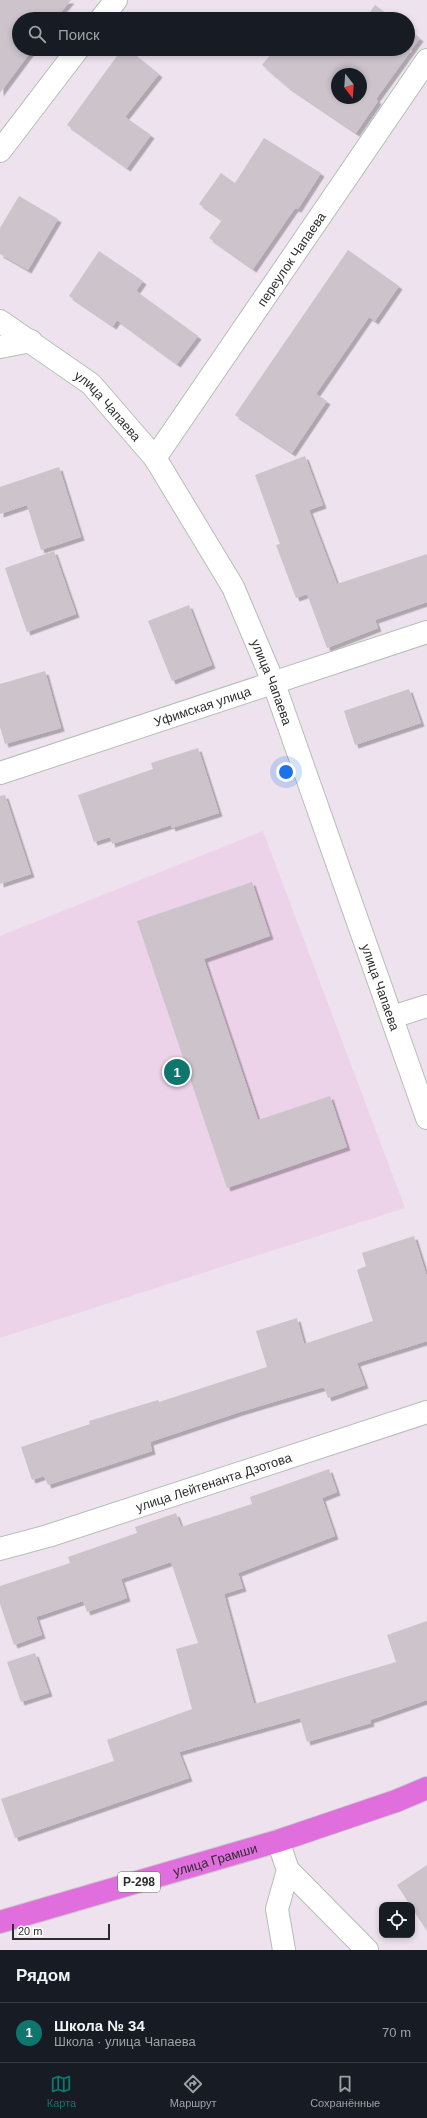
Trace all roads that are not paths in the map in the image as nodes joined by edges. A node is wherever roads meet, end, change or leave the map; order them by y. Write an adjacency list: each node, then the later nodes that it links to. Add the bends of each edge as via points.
1 (116, 0): 2 (street)
2 (107, 12)
3 (73, 56): 5 (street)
4 (427, 60): 9 (street, переулок Чапаева)
5 (0, 151)
6 (0, 321): 7 (street, улица Чапаева)
7 (31, 341): 8 (street); 9 (street, улица Чапаева, via 91,384)
8 (0, 347)
9 (155, 458): 11 (street, улица Чапаева, via 233,587)
10 (427, 632): 11 (street, Уфимская улица)
11 (274, 684): 12 (street, Уфимская улица); 14 (street, улица Чапаева)
12 (0, 773)
13 (427, 1006): 14 (street)
14 (392, 1017): 15 (street, улица Чапаева)
15 (427, 1118)
16 (427, 1412): 17 (street, улица Лейтенанта Дзотова, via 56,1534)
17 (0, 1549)
18 (427, 1788): 19 (highway, улица Грамши / Р-298)
19 (278, 1841): 20 (street); 21 (highway, улица Грамши / Р-298)
20 (288, 1870): 22 (street, via 277,1909); 23 (street)
21 (0, 1922)
22 (284, 1950)
23 (367, 1950)

